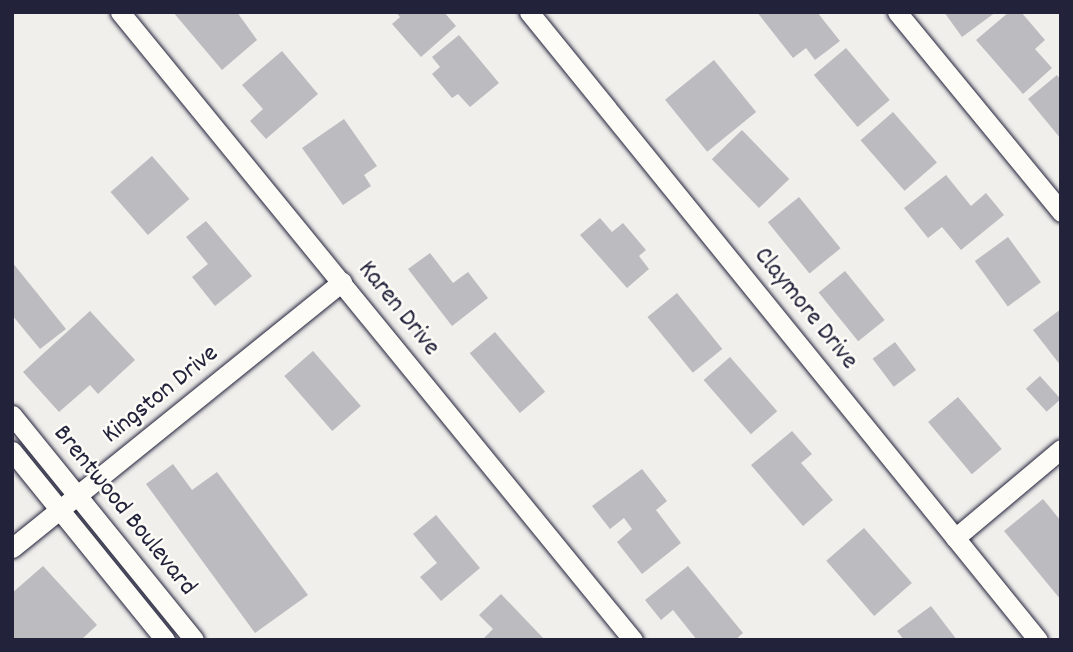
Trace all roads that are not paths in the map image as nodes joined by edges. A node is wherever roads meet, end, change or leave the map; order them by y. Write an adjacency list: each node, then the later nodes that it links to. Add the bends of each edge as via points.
1 (120, 12): 5 (street, Karen Drive)
2 (529, 12): 11 (street, Claymore Drive)
3 (897, 12): 4 (street)
4 (1061, 212)
5 (342, 282): 9 (street, Kingston Drive); 15 (street, Karen Drive)
6 (12, 415): 9 (street, Brentwood Boulevard)
7 (1061, 449): 11 (street)
8 (12, 451): 10 (street, Brentwood Boulevard)
9 (77, 496): 10 (street, Kingston Drive); 14 (street, Brentwood Boulevard)
10 (60, 510): 12 (street, Kingston Drive); 13 (street, Brentwood Boulevard)
11 (955, 538): 16 (street, Claymore Drive)
12 (12, 548)
13 (165, 640)
14 (194, 640)
15 (633, 640)
16 (1038, 640)

